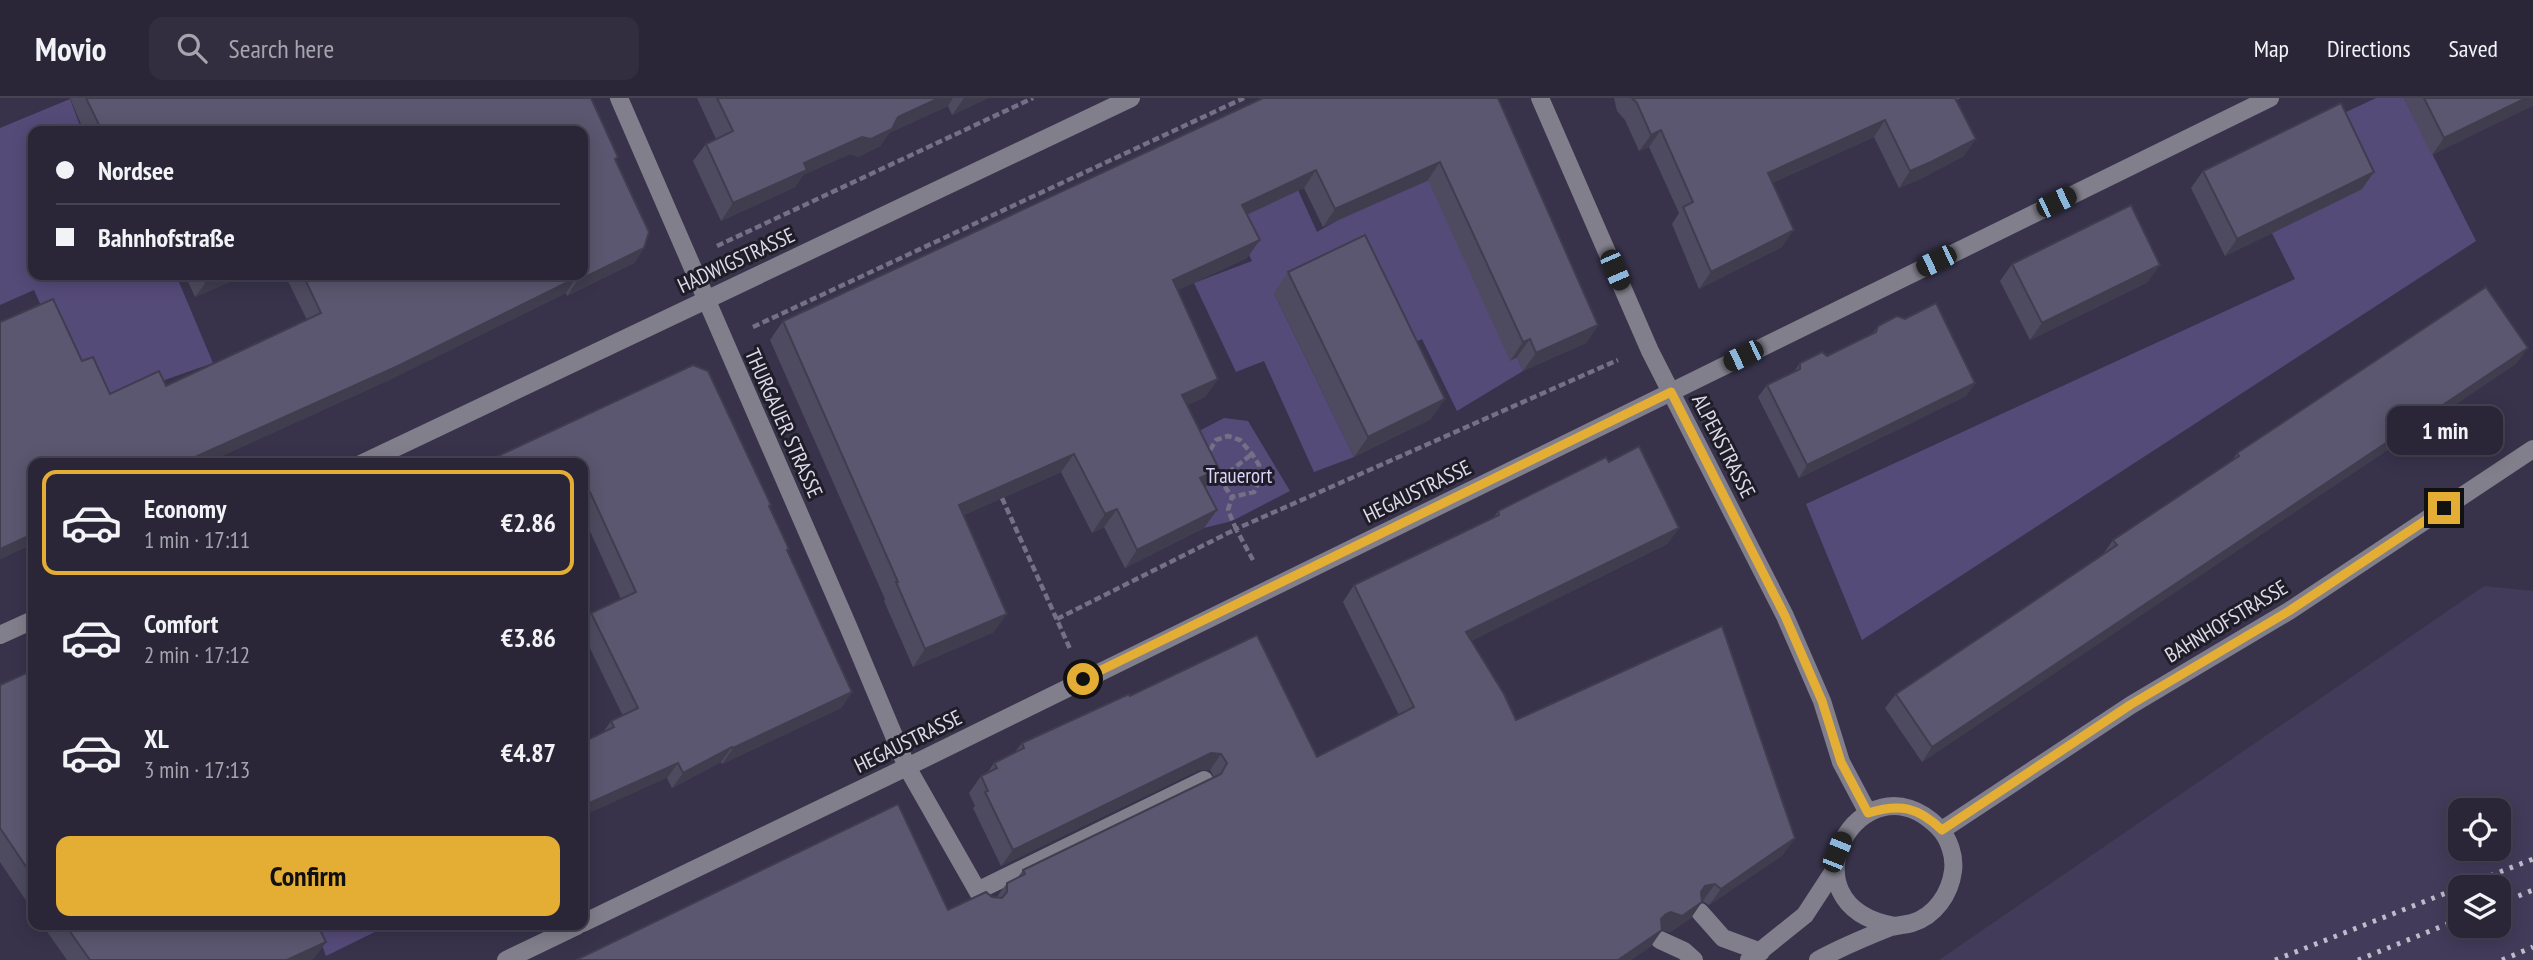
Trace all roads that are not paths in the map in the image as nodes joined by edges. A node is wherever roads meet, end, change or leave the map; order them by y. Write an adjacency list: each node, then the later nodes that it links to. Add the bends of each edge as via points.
1 (619, 98): 5 (street, THURGAUER STRASSE)
2 (1131, 98): 5 (street, HADWIGSTRASSE)
3 (1540, 98): 6 (street, ALPENSTRASSE)
4 (2270, 98): 6 (street, HEGAUSTRASSE)
5 (705, 300): 8 (street, HADWIGSTRASSE); 11 (street, THURGAUER STRASSE)
6 (1671, 392): 11 (street, HEGAUSTRASSE); 13 (street, ALPENSTRASSE, via 1785,616 1822,701 1841,762)
7 (2533, 449): 14 (street, BAHNHOFSTRASSE, via 2289,611 2130,705)
8 (373, 458)
9 (28, 622): 10 (street)
10 (0, 635)
11 (907, 767): 12 (street, THURGAUER STRASSE, via 982,897); 17 (street, HEGAUSTRASSE)
12 (1204, 780)
13 (1868, 813): 14 (street, via 1908,808 1927,816); 15 (street, via 1843,836)
14 (1942, 830): 18 (street, via 1954,865 1947,892 1930,913 1914,923)
15 (1835, 869): 18 (street, via 1839,887 1860,915); 20 (street, via 1805,915)
16 (1700, 912): 20 (street, via 1723,938)
17 (588, 921)
18 (1895, 926): 24 (street)
19 (569, 930): 21 (street)
20 (1755, 956)
21 (506, 960)
22 (1671, 960): 23 (street, via 1660,940)
23 (1694, 960)
24 (1818, 960)

